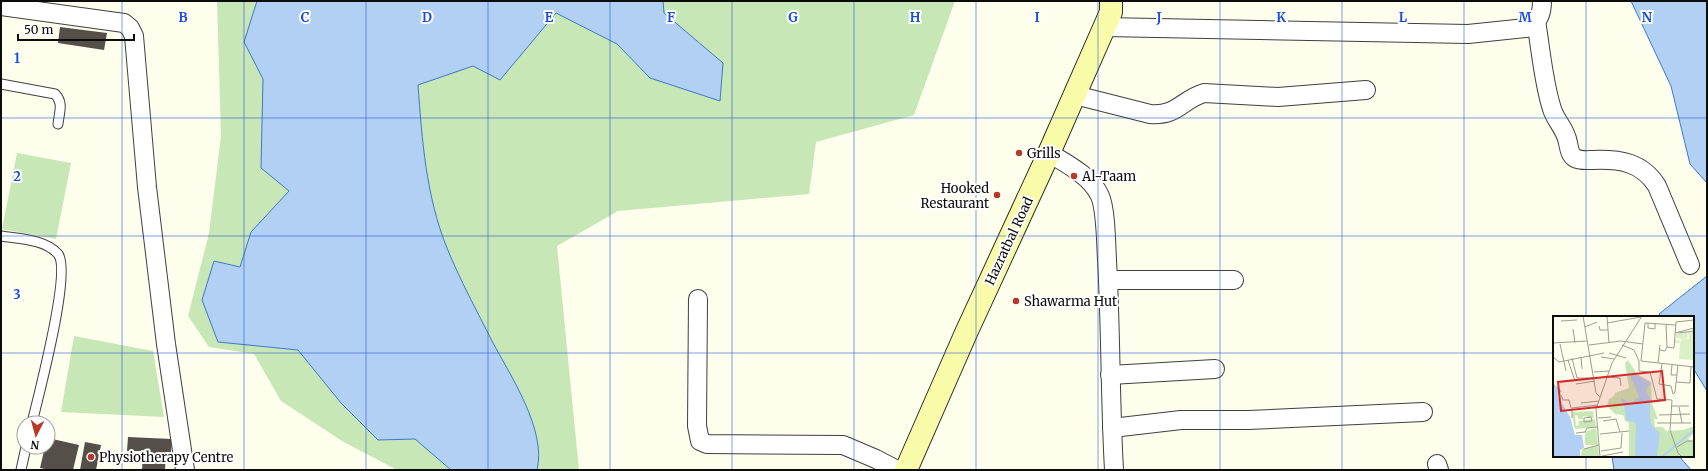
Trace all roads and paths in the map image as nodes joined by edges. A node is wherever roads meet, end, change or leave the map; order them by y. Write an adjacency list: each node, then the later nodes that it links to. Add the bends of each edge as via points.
1 (1542, 1): 4 (street, via 1540,16)
2 (1, 6): 22 (street, via 124,23 134,36 148,195 166,344)
3 (1113, 10): 4 (street, via 1468,34 1515,30 1526,28); 7 (main road, Hazratbal Road)
4 (1536, 22): 11 (street, via 1552,110 1566,134 1571,154 1582,160 1616,159 1632,163 1652,178)
5 (1, 84): 8 (lane, via 55,94 61,104)
6 (1366, 90): 7 (street, via 1278,97 1204,93 1193,97 1180,108 1159,115)
7 (1075, 95): 9 (main road, Hazratbal Road)
8 (58, 124)
9 (1049, 153): 12 (street, via 1085,178 1100,196 1106,236); 24 (main road, Hazratbal Road)
10 (1, 236): 18 (lane, via 50,247 59,255 62,264 58,307)
11 (1690, 265)
12 (1108, 280): 13 (street); 16 (street)
13 (1234, 280)
14 (698, 299): 23 (street, via 697,426 700,441 706,444 843,445 876,458)
15 (1215, 369): 16 (street)
16 (1110, 375): 19 (street)
17 (1423, 412): 19 (street, via 1248,420 1181,420)
18 (34, 415)
19 (1112, 428): 25 (street)
20 (24, 455): 21 (lane)
21 (21, 470)
22 (185, 470)
23 (897, 470)
24 (906, 470)
25 (1114, 470)

